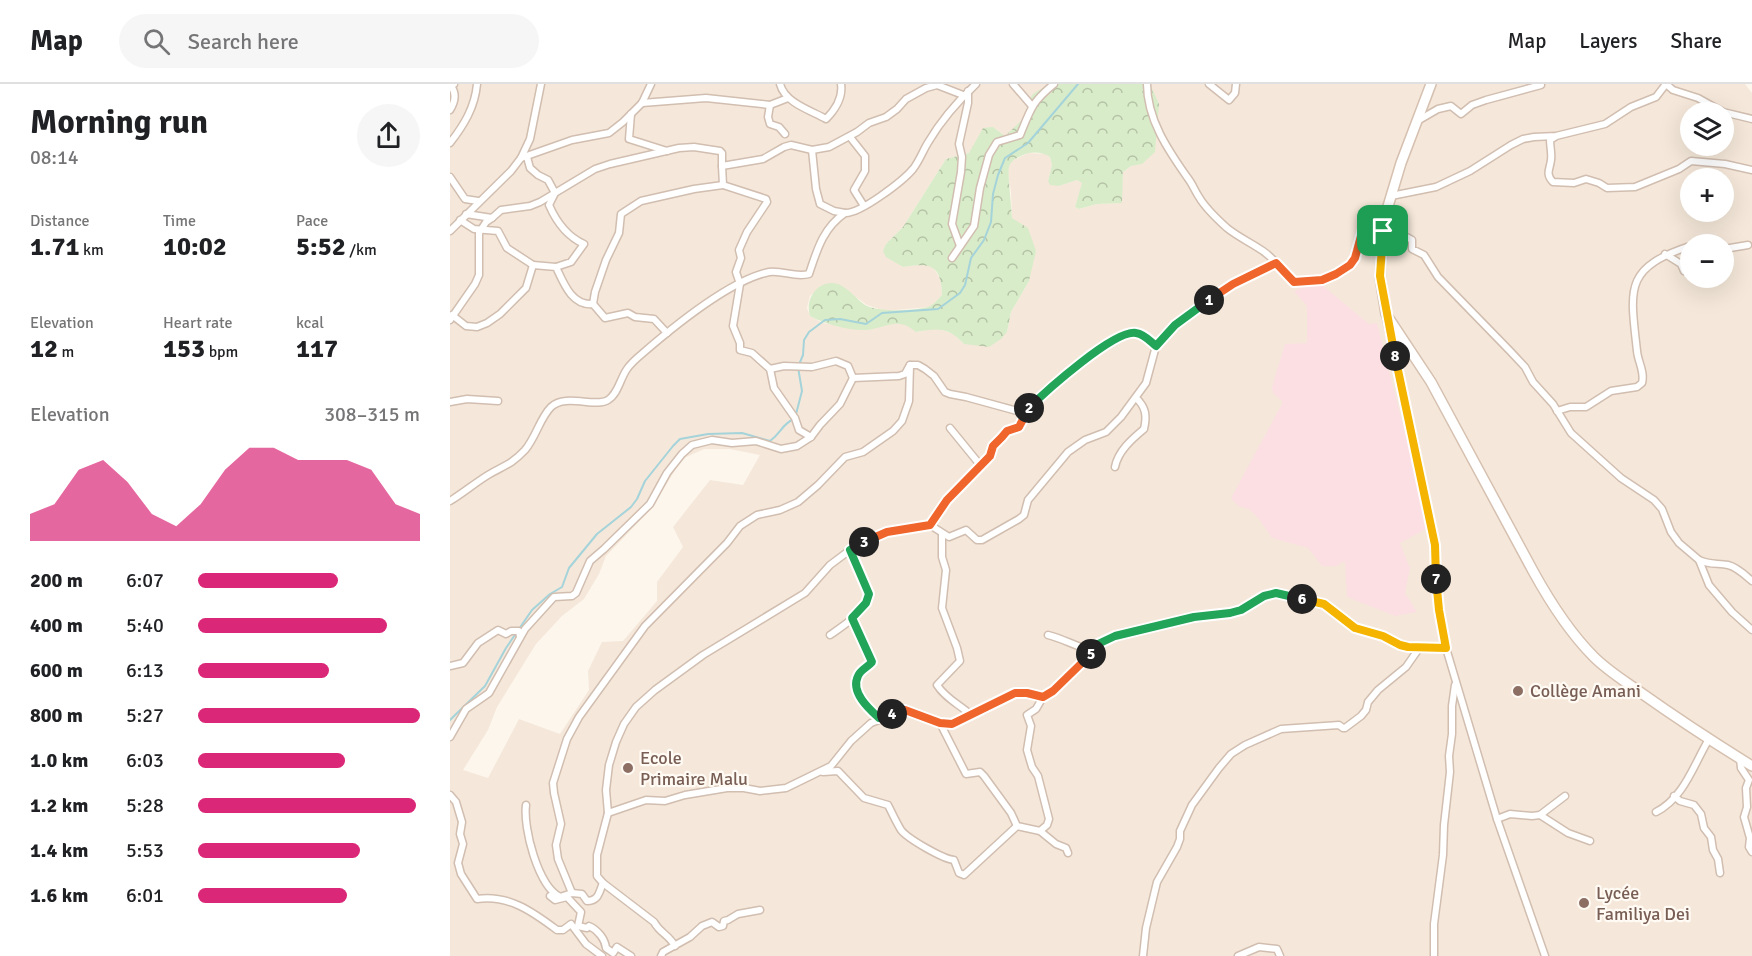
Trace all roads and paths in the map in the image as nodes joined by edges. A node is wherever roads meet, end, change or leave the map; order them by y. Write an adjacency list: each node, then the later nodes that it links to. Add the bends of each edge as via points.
1 (477, 84): 30 (street, via 469,116)
2 (542, 84): 33 (street)
3 (651, 84): 20 (street)
4 (780, 84): 19 (street)
5 (841, 84): 19 (street, via 839,100 827,119)
6 (976, 84): 18 (street)
7 (1013, 84): 22 (street)
8 (1054, 84): 22 (street)
9 (1147, 84): 55 (street, via 1156,125 1200,200 1226,227)
10 (1209, 84): 11 (street, via 1229,100)
11 (1236, 84)
12 (1431, 84): 26 (street)
13 (1666, 84): 25 (street, via 1723,111); 28 (street, via 1656,97 1605,124)
14 (452, 85): 23 (street, via 455,91)
15 (938, 85): 17 (street); 18 (street)
16 (1541, 85): 26 (street, via 1486,99 1461,114 1451,106 1438,108)
17 (925, 86): 29 (street, via 897,110)
18 (966, 93): 41 (street, via 944,118 912,170); 50 (street, via 968,103 959,144 961,165 952,224)
19 (788, 98): 21 (street)
20 (642, 103): 21 (street, via 724,98); 24 (street)
21 (770, 105): 27 (street, via 770,124)
22 (1032, 106): 50 (street, via 1020,135 997,142 989,155 974,226)
23 (450, 110)
24 (631, 113): 32 (street, via 629,139); 33 (street, via 609,133 572,140)
25 (1752, 119)
26 (1416, 123): 39 (street)
27 (785, 134)
28 (1556, 136): 35 (street, via 1550,140 1548,171 1553,182 1586,179 1607,188 1635,187 1691,161); 39 (street, via 1523,139 1436,187)
29 (849, 137): 31 (street, via 830,147); 41 (street, via 865,156 865,171 854,190)
30 (450, 143)
31 (812, 150): 34 (street, via 791,145 763,159); 42 (street, via 820,204)
32 (668, 152): 34 (street, via 694,147 720,151); 38 (street, via 595,169)
33 (524, 158): 38 (street, via 537,175 548,180); 40 (street)
34 (722, 166): 37 (street)
35 (1752, 170)
36 (450, 177): 40 (street, via 465,199)
37 (723, 185): 59 (street, via 767,202 739,250 741,258 736,272); 60 (street, via 641,201 621,214 620,233 606,260)
38 (555, 193): 44 (street, via 530,206 501,210); 58 (street, via 549,205 553,213 569,235 584,244 571,262)
39 (1391, 196): 48 (street)
40 (478, 201): 43 (street)
41 (864, 206): 42 (street, via 851,214)
42 (845, 213): 59 (street, via 824,235 809,274 769,273)
43 (466, 214): 44 (street); 45 (street)
44 (492, 218): 46 (street)
45 (460, 220): 46 (street); 47 (street)
46 (481, 229): 57 (street, via 498,231 507,248); 62 (street, via 479,275)
47 (450, 231)
48 (1383, 231): 55 (street, via 1364,225 1353,262 1322,280 1294,282); 61 (street, via 1380,276); 72 (street, via 1412,240 1412,249 1424,255 1438,277 1510,351)
49 (1748, 244): 51 (street)
50 (960, 246): 54 (street)
51 (1734, 247)
52 (1680, 249): 53 (street)
53 (1665, 254): 56 (street); 72 (street, via 1636,280 1633,312 1642,383 1611,391 1586,407)
54 (952, 258)
55 (1276, 263): 64 (street, via 1198,307)
56 (1680, 263)
57 (533, 265): 58 (street); 62 (street, via 526,288 487,323 466,326)
58 (556, 267): 60 (street, via 578,302)
59 (740, 284): 63 (street); 66 (street, via 733,326 740,350 752,353)
60 (593, 304): 63 (street, via 605,318 628,313 654,319)
61 (1386, 314): 89 (street, via 1435,545); 98 (street, via 1431,382 1567,626 1609,670)
62 (451, 317)
63 (667, 333): 77 (street, via 632,364 608,401 569,401 552,406 531,442 514,461)
64 (1156, 346): 68 (street, via 1149,374); 71 (street, via 1134,332 1113,340 1051,386)
65 (910, 365): 67 (street, via 899,376); 71 (street, via 925,369 950,394 1017,411); 118 (street, via 909,400 902,421 863,452 845,457 798,502 757,515 740,526 645,626 579,717 567,739 553,783 561,824 556,846 558,859)
66 (770, 369): 67 (street, via 812,367 836,361 848,366); 74 (street, via 774,388 799,430)
67 (854, 378): 74 (street, via 840,404)
68 (1136, 398): 76 (street, via 1143,404 1147,418 1144,429 1117,457); 79 (street, via 1106,432 1068,452 1028,500 1019,519 982,540 966,530 949,537)
69 (498, 401): 70 (street)
70 (450, 402)
71 (1027, 410): 75 (street, via 1019,427 1007,431)
72 (1557, 411): 81 (street, via 1571,432 1600,460 1654,500 1679,543)
73 (950, 428): 75 (street)
74 (811, 437): 87 (street, via 797,446 781,449 748,441 712,440 692,445 667,473 645,510 590,561 576,593 554,597)
75 (981, 466): 78 (street, via 947,500)
76 (1115, 467)
77 (450, 501)
78 (930, 525): 79 (street); 80 (street, via 887,532)
79 (942, 534): 94 (street, via 946,570 942,608 960,661 937,685 944,697)
80 (850, 550): 83 (street, via 869,594); 108 (street, via 805,592 703,655 636,706 615,742 606,790)
81 (1699, 560): 82 (street, via 1735,567); 84 (street, via 1712,589)
82 (1752, 581)
83 (852, 618): 85 (street); 95 (street, via 872,662 856,678 858,690)
84 (1752, 630)
85 (830, 635)
86 (1048, 635): 90 (street)
87 (520, 637): 91 (street, via 519,631 506,634 498,630 478,643 463,663); 97 (street, via 489,693 466,709)
88 (1420, 648): 89 (street); 90 (street, via 1400,645 1355,628 1324,604 1276,593 1230,613 1194,617 1115,636); 125 (street, via 1406,667 1378,690 1361,716 1345,728 1339,725 1281,729 1231,754 1192,805 1177,847 1157,882)
89 (1446, 648): 92 (street)
90 (1093, 651): 93 (street)
91 (450, 666)
92 (1456, 682): 110 (street); 128 (street)
93 (1043, 697): 94 (street, via 1015,693); 112 (street, via 1027,715 1031,726 1027,750 1049,819)
94 (971, 715): 96 (street, via 952,724)
95 (879, 718): 96 (street, via 905,710); 101 (street, via 861,730)
96 (940, 723): 111 (street, via 966,774 980,772 984,776)
97 (450, 736)
98 (1709, 739): 99 (street); 105 (street)
99 (1740, 759): 100 (street); 102 (street)
100 (1752, 766)
101 (822, 772): 108 (street, via 772,791 727,788 665,801 646,800); 111 (street, via 838,771 864,798 888,805 902,831 927,849 954,860 959,873 964,875)
102 (1750, 784): 114 (street, via 1746,788 1744,817)
103 (450, 795): 123 (street, via 462,822 463,844 458,863 477,899 500,899 520,905 557,930 571,924 586,944)
104 (1565, 796): 109 (street)
105 (1674, 796): 107 (street); 116 (street, via 1694,805 1701,814)
106 (526, 805): 119 (street, via 536,861)
107 (1656, 812)
108 (608, 813): 117 (street, via 597,855 597,876)
109 (1540, 815): 110 (street, via 1510,814); 113 (street, via 1568,833)
110 (1497, 819): 129 (street)
111 (1017, 826): 112 (street)
112 (1040, 831): 115 (street)
113 (1590, 841)
114 (1752, 852)
115 (1068, 853)
116 (1720, 873)
117 (603, 883): 118 (street, via 593,901); 121 (street, via 654,922)
118 (572, 893): 119 (street)
119 (555, 895): 122 (street, via 550,896 555,900 567,897 581,912 578,926 595,929 606,948 613,952 617,947)
120 (760, 910): 121 (street, via 738,914 724,921 723,926 712,922 702,926)
121 (675, 946): 124 (street)
122 (628, 955)
123 (602, 956)
124 (661, 956)
125 (1143, 956)
126 (1238, 956): 127 (street, via 1258,947 1277,949)
127 (1280, 956)
128 (1434, 956)
129 (1545, 956)

